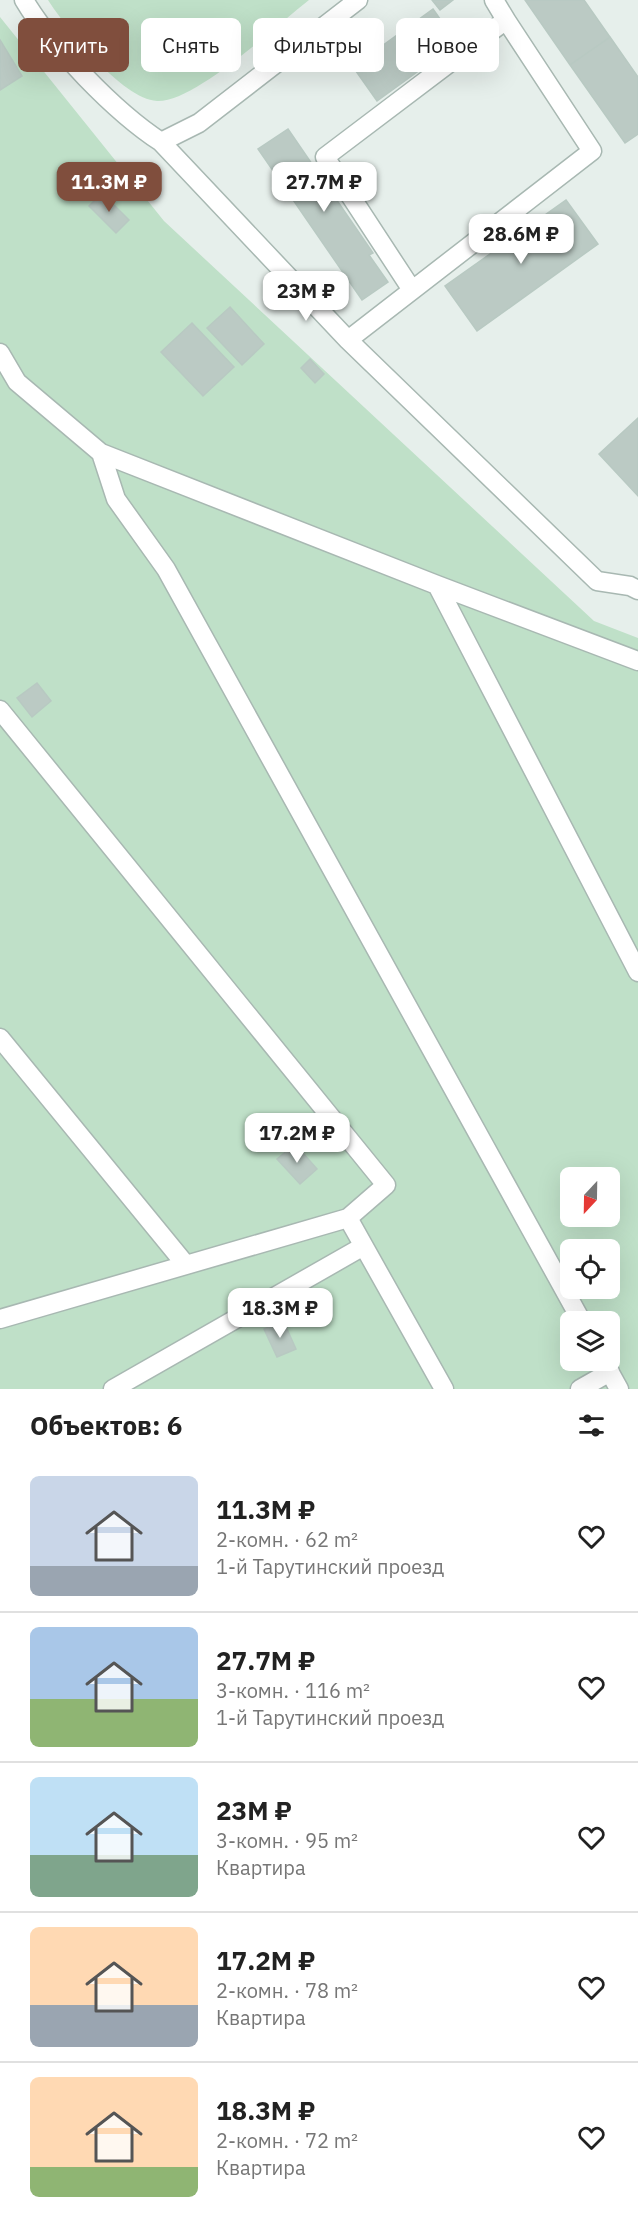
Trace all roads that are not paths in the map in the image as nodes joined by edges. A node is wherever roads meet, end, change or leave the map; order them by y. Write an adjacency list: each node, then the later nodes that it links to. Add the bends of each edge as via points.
1 (24, 0): 5 (street, via 40,28 133,124)
2 (358, 0): 5 (street, via 199,123)
3 (494, 0): 4 (street)
4 (506, 20): 6 (street, via 592,151); 6 (street, via 325,157)
5 (161, 142): 7 (street)
6 (412, 290): 7 (street)
7 (348, 340): 11 (street, via 597,581)
8 (0, 352): 9 (street, via 17,382)
9 (101, 453): 10 (street); 19 (street, via 116,499 166,568)
10 (437, 585): 12 (street); 14 (street)
11 (635, 586)
12 (638, 661)
13 (0, 710): 16 (street, via 386,1185)
14 (638, 972)
15 (0, 1038): 18 (street)
16 (348, 1218): 17 (street); 18 (street)
17 (362, 1247): 23 (street); 24 (street)
18 (186, 1265): 20 (street)
19 (576, 1311)
20 (0, 1319)
21 (601, 1371): 25 (street)
22 (610, 1371): 26 (street)
23 (113, 1389)
24 (444, 1389)
25 (580, 1389)
26 (619, 1389)

